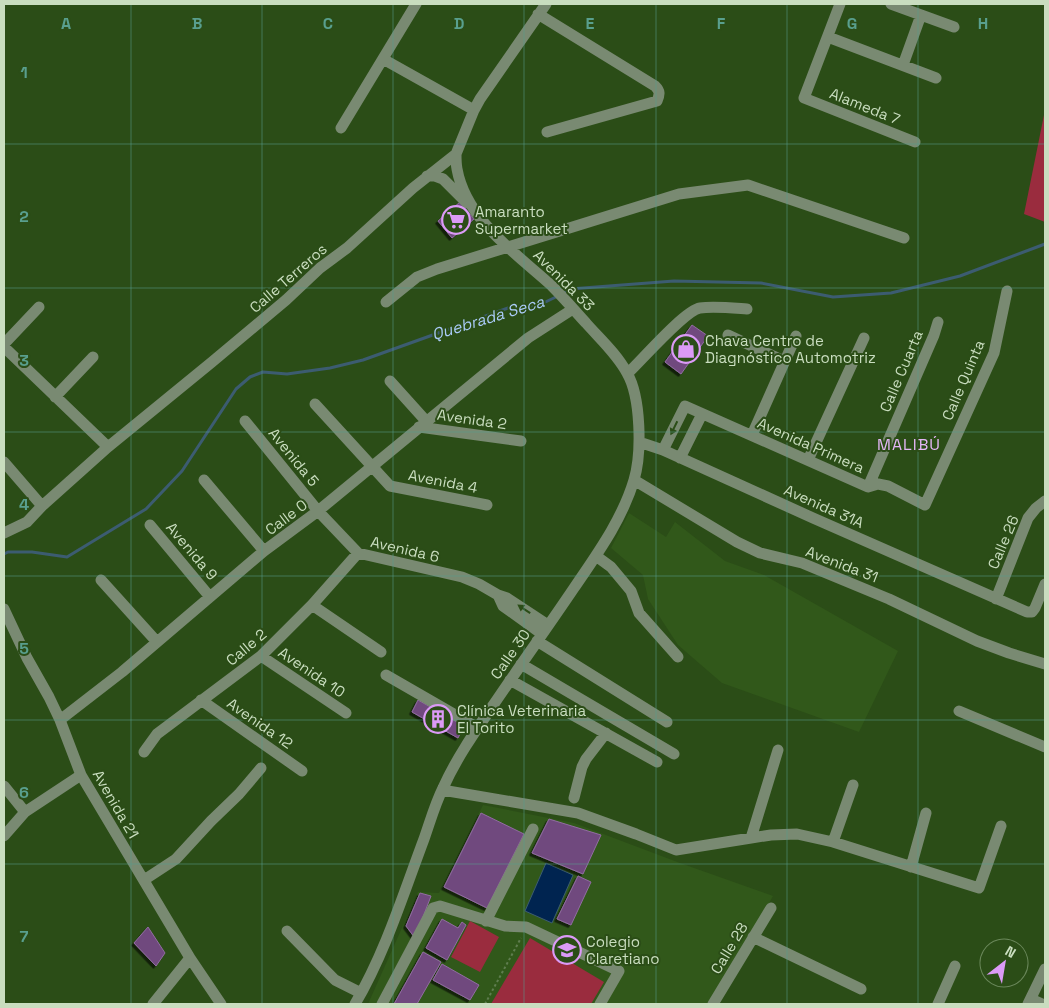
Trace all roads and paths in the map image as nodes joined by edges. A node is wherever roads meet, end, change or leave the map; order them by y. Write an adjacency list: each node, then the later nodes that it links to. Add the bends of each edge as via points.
1 (416, 4): 9 (street)
2 (546, 4): 5 (street)
3 (840, 4): 8 (street)
4 (892, 4): 6 (street)
5 (538, 14): 12 (street); 14 (street, via 655,86 660,95 658,101)
6 (921, 15): 7 (street); 10 (street)
7 (954, 27)
8 (828, 37): 10 (street); 15 (street, Alameda 7, via 804,98)
9 (383, 59): 12 (street); 13 (street)
10 (903, 65): 11 (street)
11 (936, 78)
12 (474, 110): 16 (street)
13 (341, 128)
14 (547, 132)
15 (915, 142)
16 (456, 154): 17 (street, Calle Terreros); 18 (street, Avenida 33, via 464,190)
17 (427, 176): 18 (street, via 443,179); 43 (street, Calle Terreros, via 278,306)
18 (475, 210): 20 (street, Avenida 33)
19 (904, 238): 20 (street, via 748,185 679,194)
20 (508, 247): 22 (street, via 416,277); 25 (street, Avenida 33)
21 (1007, 291): 55 (street, Calle Quinta, via 994,353)
22 (386, 302)
23 (39, 307): 30 (street)
24 (746, 308): 33 (street, via 698,308 680,320)
25 (573, 309): 33 (street, Avenida 33); 39 (street, Calle 0, via 528,338)
26 (938, 322): 51 (street, Calle Cuarta)
27 (728, 335): 32 (street)
28 (796, 336): 32 (street)
29 (864, 338): 46 (street)
30 (4, 345): 35 (street)
31 (93, 356): 35 (street)
32 (784, 361): 40 (street)
33 (628, 374): 42 (street, Calle 30, via 638,404)
34 (390, 381): 39 (street)
35 (54, 396): 43 (street)
36 (315, 404): 48 (street, Avenida 4)
37 (702, 414): 40 (street, Avenida Primera); 44 (street, Avenida Primera, one-way to 44, via 685,406); 45 (street)
38 (245, 421): 56 (street, Avenida 5)
39 (423, 424): 41 (street, Avenida 2); 48 (street, Calle 0)
40 (752, 435): 46 (street, Avenida Primera)
41 (521, 442)
42 (639, 442): 44 (street, Avenida 31A); 50 (street, Calle 30, via 639,462)
43 (108, 447): 54 (street, Calle Terreros)
44 (664, 450): 45 (street, Avenida 31A)
45 (680, 458): 65 (street, Avenida 31A)
46 (808, 460): 51 (street, Avenida Primera)
47 (4, 462): 54 (street)
48 (371, 467): 53 (street, Avenida 4, via 390,486); 56 (street, Calle 0)
49 (204, 480): 59 (street)
50 (634, 480): 61 (street, Calle 30, via 614,526); 74 (street, Avenida 31, via 760,554 802,563 889,599 977,641)
51 (868, 487): 55 (street, Avenida Primera, via 888,486)
52 (1045, 501): 65 (street, Calle 26, via 1028,518)
53 (487, 505)
54 (42, 506): 58 (street, Calle Terreros, via 27,522)
55 (925, 506)
56 (318, 511): 59 (street, Calle 0); 60 (street, Avenida 6)
57 (150, 525): 64 (street, Avenida 9)
58 (4, 533)
59 (264, 552): 64 (street, Calle 0)
60 (358, 553): 66 (street, Calle 2); 68 (street, Avenida 6, via 462,577 479,584 498,595 503,606)
61 (596, 556): 68 (street, Calle 30); 72 (street, via 611,567 631,591 639,613)
62 (100, 580): 69 (street)
63 (1045, 584): 65 (street, Avenida 31A, via 1032,612)
64 (210, 597): 69 (street, Calle 0)
65 (996, 599)
66 (312, 605): 70 (street); 71 (street, Calle 2)
67 (4, 609): 80 (street, Avenida 21)
68 (542, 633): 73 (street, Calle 30); 81 (street, Avenida 6)
69 (157, 642): 80 (street, Calle 0)
70 (380, 652)
71 (261, 656): 77 (street, Calle 2); 79 (street, Avenida 10)
72 (678, 657)
73 (521, 664): 76 (street, Calle 30); 87 (street)
74 (1045, 664)
75 (386, 675): 82 (street)
76 (510, 680): 82 (street, Calle 30); 83 (street)
77 (201, 700): 86 (street, Calle 2, via 157,734); 90 (street, Avenida 12)
78 (959, 711): 84 (street)
79 (346, 713)
80 (60, 720): 91 (street, Avenida 21)
81 (667, 722)
82 (478, 728): 94 (street, Calle 30)
83 (606, 733): 88 (street); 95 (street, via 582,767)
84 (1045, 747)
85 (778, 750): 101 (street)
86 (144, 752)
87 (674, 754)
88 (657, 762)
89 (261, 768): 104 (street, via 176,858)
90 (302, 771)
91 (82, 775): 96 (street); 104 (street, Avenida 21)
92 (853, 785): 102 (street)
93 (4, 786): 96 (street)
94 (442, 790): 101 (street, via 578,813 676,850); 114 (street, Calle 30, via 374,970)
95 (574, 798)
96 (25, 812): 100 (street)
97 (926, 814): 103 (street)
98 (1001, 826): 103 (street, via 979,888)
99 (533, 829): 106 (street)
100 (4, 836)
101 (751, 838): 102 (street, via 798,834)
102 (833, 842): 103 (street)
103 (911, 867)
104 (144, 880): 110 (street, Avenida 21)
105 (771, 908): 109 (street, Calle 28)
106 (486, 921): 107 (street); 119 (street, via 440,906 433,908)
107 (526, 927): 120 (path); 121 (street, via 619,971)
108 (287, 931): 114 (street, via 335,980)
109 (753, 937): 113 (street); 122 (street, Calle 28)
110 (190, 958): 116 (street); 117 (street, Avenida 21)
111 (955, 966): 123 (street)
112 (1045, 969): 115 (street)
113 (861, 989)
114 (361, 993): 118 (street, Calle 30)
115 (1030, 1001): 124 (street)
116 (153, 1004)
117 (221, 1004)
118 (355, 1004)
119 (382, 1004)
120 (485, 1004)
121 (600, 1004)
122 (713, 1004)
123 (938, 1004)
124 (1042, 1004)

